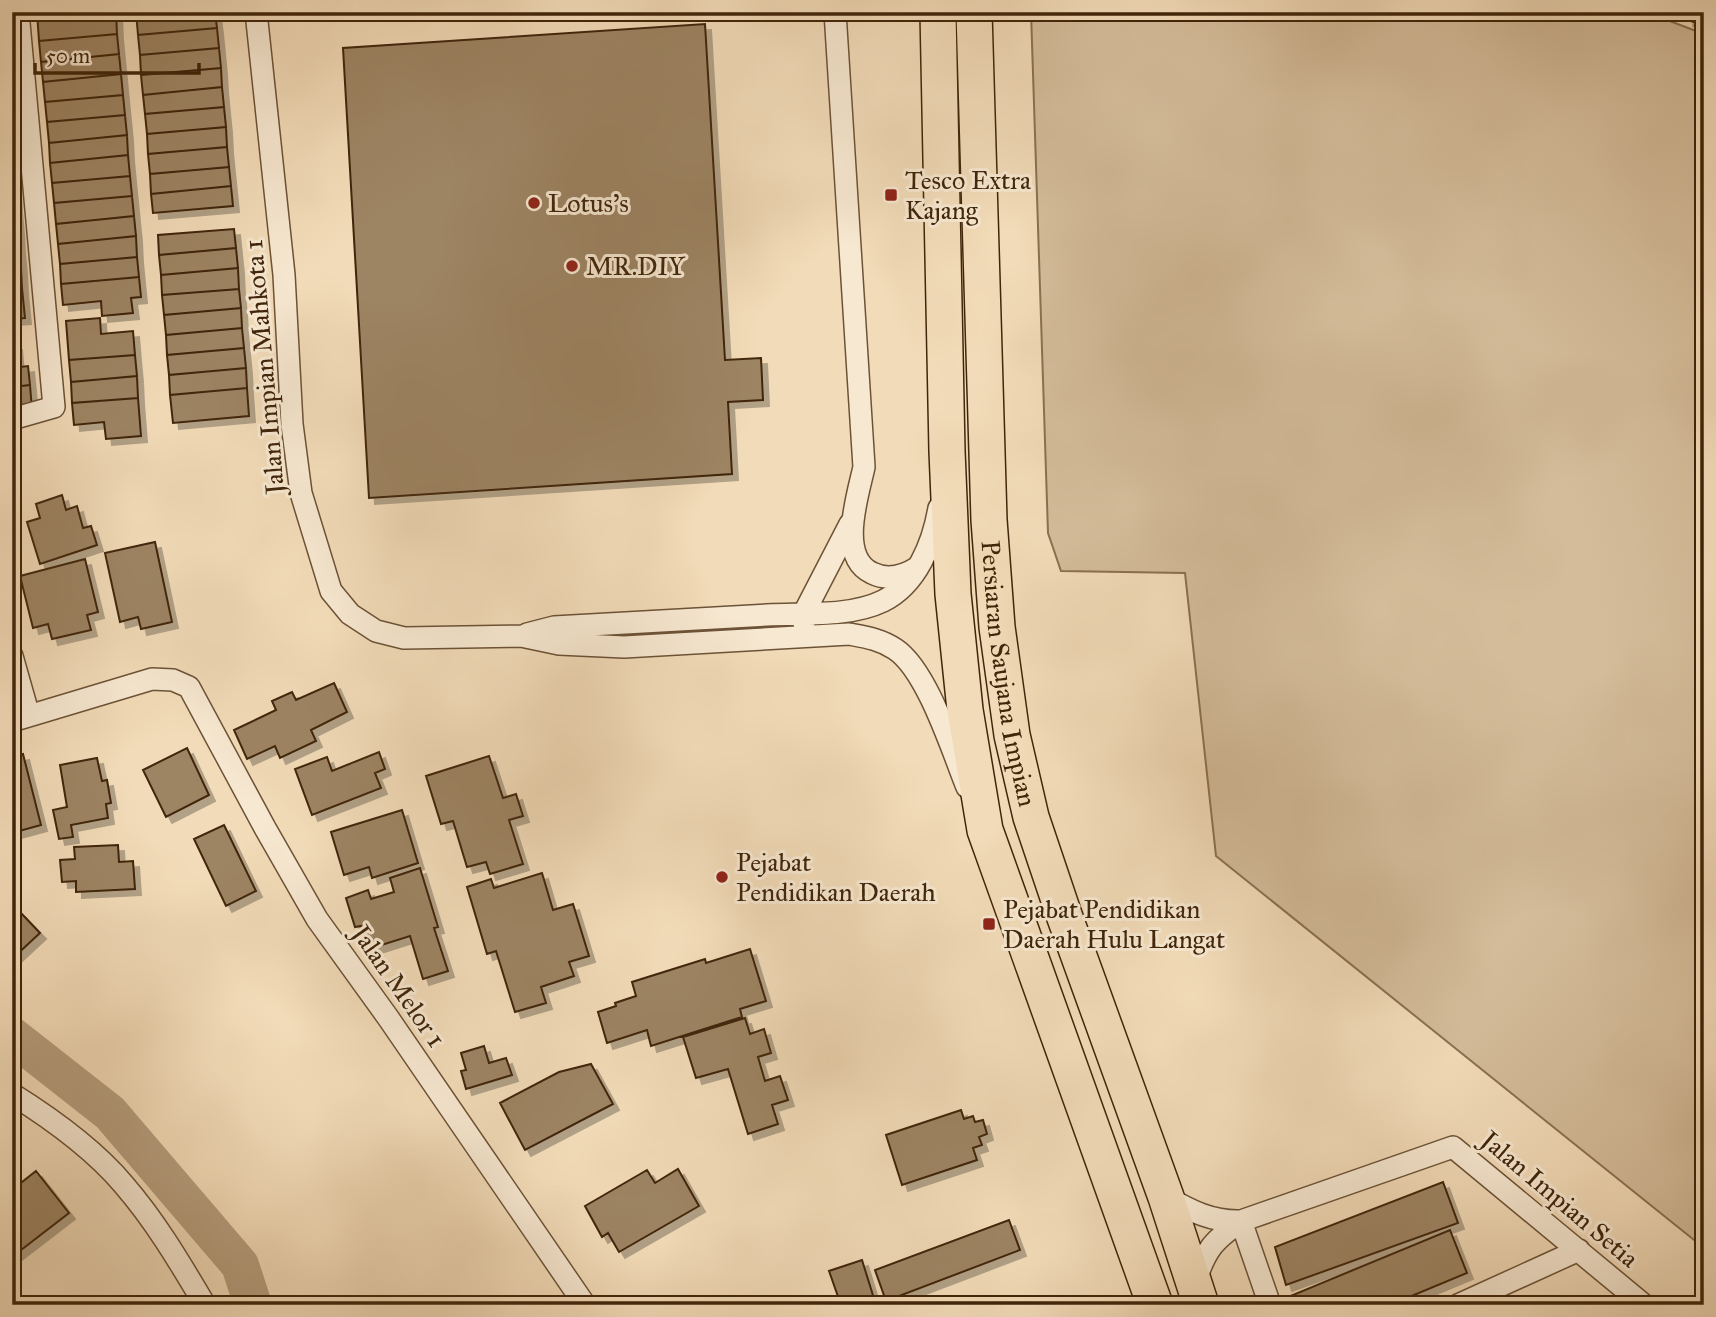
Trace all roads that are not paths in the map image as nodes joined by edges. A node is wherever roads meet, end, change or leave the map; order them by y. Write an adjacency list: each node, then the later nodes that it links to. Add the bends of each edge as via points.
1 (18, 12): 6 (street, via 54,407)
2 (256, 12): 11 (street, Jalan Impian Mahkota 1, via 301,493 331,591 350,614 376,631 404,638)
3 (835, 12): 8 (street, via 864,467)
4 (937, 12): 7 (highway, Persiaran Saujana Impian)
5 (974, 12): 17 (highway, Persiaran Saujana Impian, via 989,520 1012,735 1035,829)
6 (12, 419)
7 (947, 452): 9 (street, via 936,526); 15 (highway, Persiaran Saujana Impian, via 953,594 965,710)
8 (853, 519): 9 (street, via 853,546 862,568 890,578); 10 (street)
9 (918, 567): 10 (street, via 885,600 866,607)
10 (804, 613): 11 (street, via 554,627); 12 (street)
11 (521, 636): 12 (street, via 559,644 624,647)
12 (804, 637): 15 (street, via 849,634 876,639 913,666)
13 (12, 656): 14 (street)
14 (21, 718): 21 (street, Jalan Melor 1, via 152,679 189,687 317,919)
15 (985, 831): 23 (highway, Persiaran Saujana Impian)
16 (12, 1094): 22 (street, via 80,1143 123,1183 166,1239)
17 (1166, 1197): 18 (street, Jalan Impian Setia, via 1222,1222); 20 (highway, Persiaran Saujana Impian)
18 (1241, 1221): 19 (street, Jalan Impian Setia, via 1453,1147); 20 (street, Jalan Impian Setia, via 1205,1255); 24 (street)
19 (1579, 1250): 25 (street); 26 (street, Jalan Impian Setia)
20 (1198, 1294)
21 (580, 1303)
22 (205, 1305)
23 (1155, 1305)
24 (1270, 1305)
25 (1458, 1305)
26 (1644, 1305)

